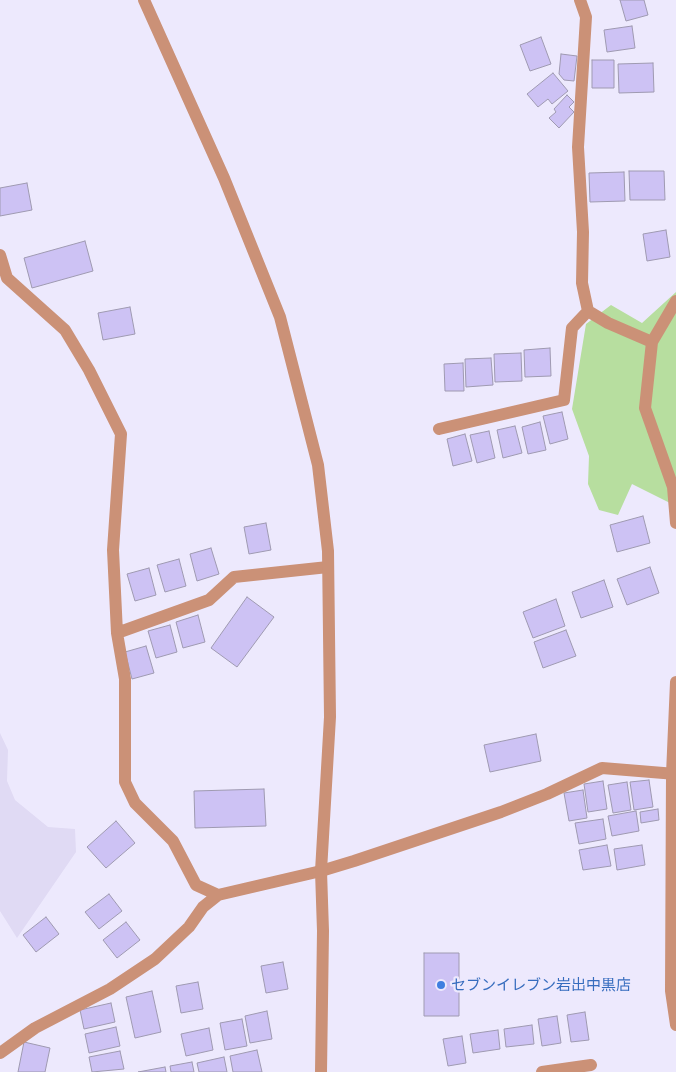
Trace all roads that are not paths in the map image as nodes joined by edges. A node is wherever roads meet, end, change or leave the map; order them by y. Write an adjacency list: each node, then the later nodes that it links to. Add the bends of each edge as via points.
1 (144, 0): 9 (street, via 224,178 280,317 318,465)
2 (580, 0): 5 (street, via 586,17 578,147 582,283)
3 (0, 255): 10 (street, via 7,278 66,330 121,434 113,550)
4 (676, 301): 6 (street)
5 (588, 311): 6 (street); 7 (street, via 572,328 564,400)
6 (652, 342): 8 (street, via 645,408 673,487)
7 (439, 430)
8 (676, 523)
9 (328, 567): 10 (street, via 234,577 209,600); 13 (street, via 330,717)
10 (117, 632): 14 (street, via 125,679 125,782 135,802 173,841 196,885)
11 (676, 682): 12 (street)
12 (674, 774): 13 (street, via 602,768 501,812); 15 (street, via 671,991)
13 (320, 872): 14 (street); 18 (street, via 323,931)
14 (218, 895): 16 (street, via 156,959 110,989 35,1028)
15 (676, 1025)
16 (0, 1053)
17 (591, 1065): 19 (street)
18 (321, 1072)
19 (543, 1072)

